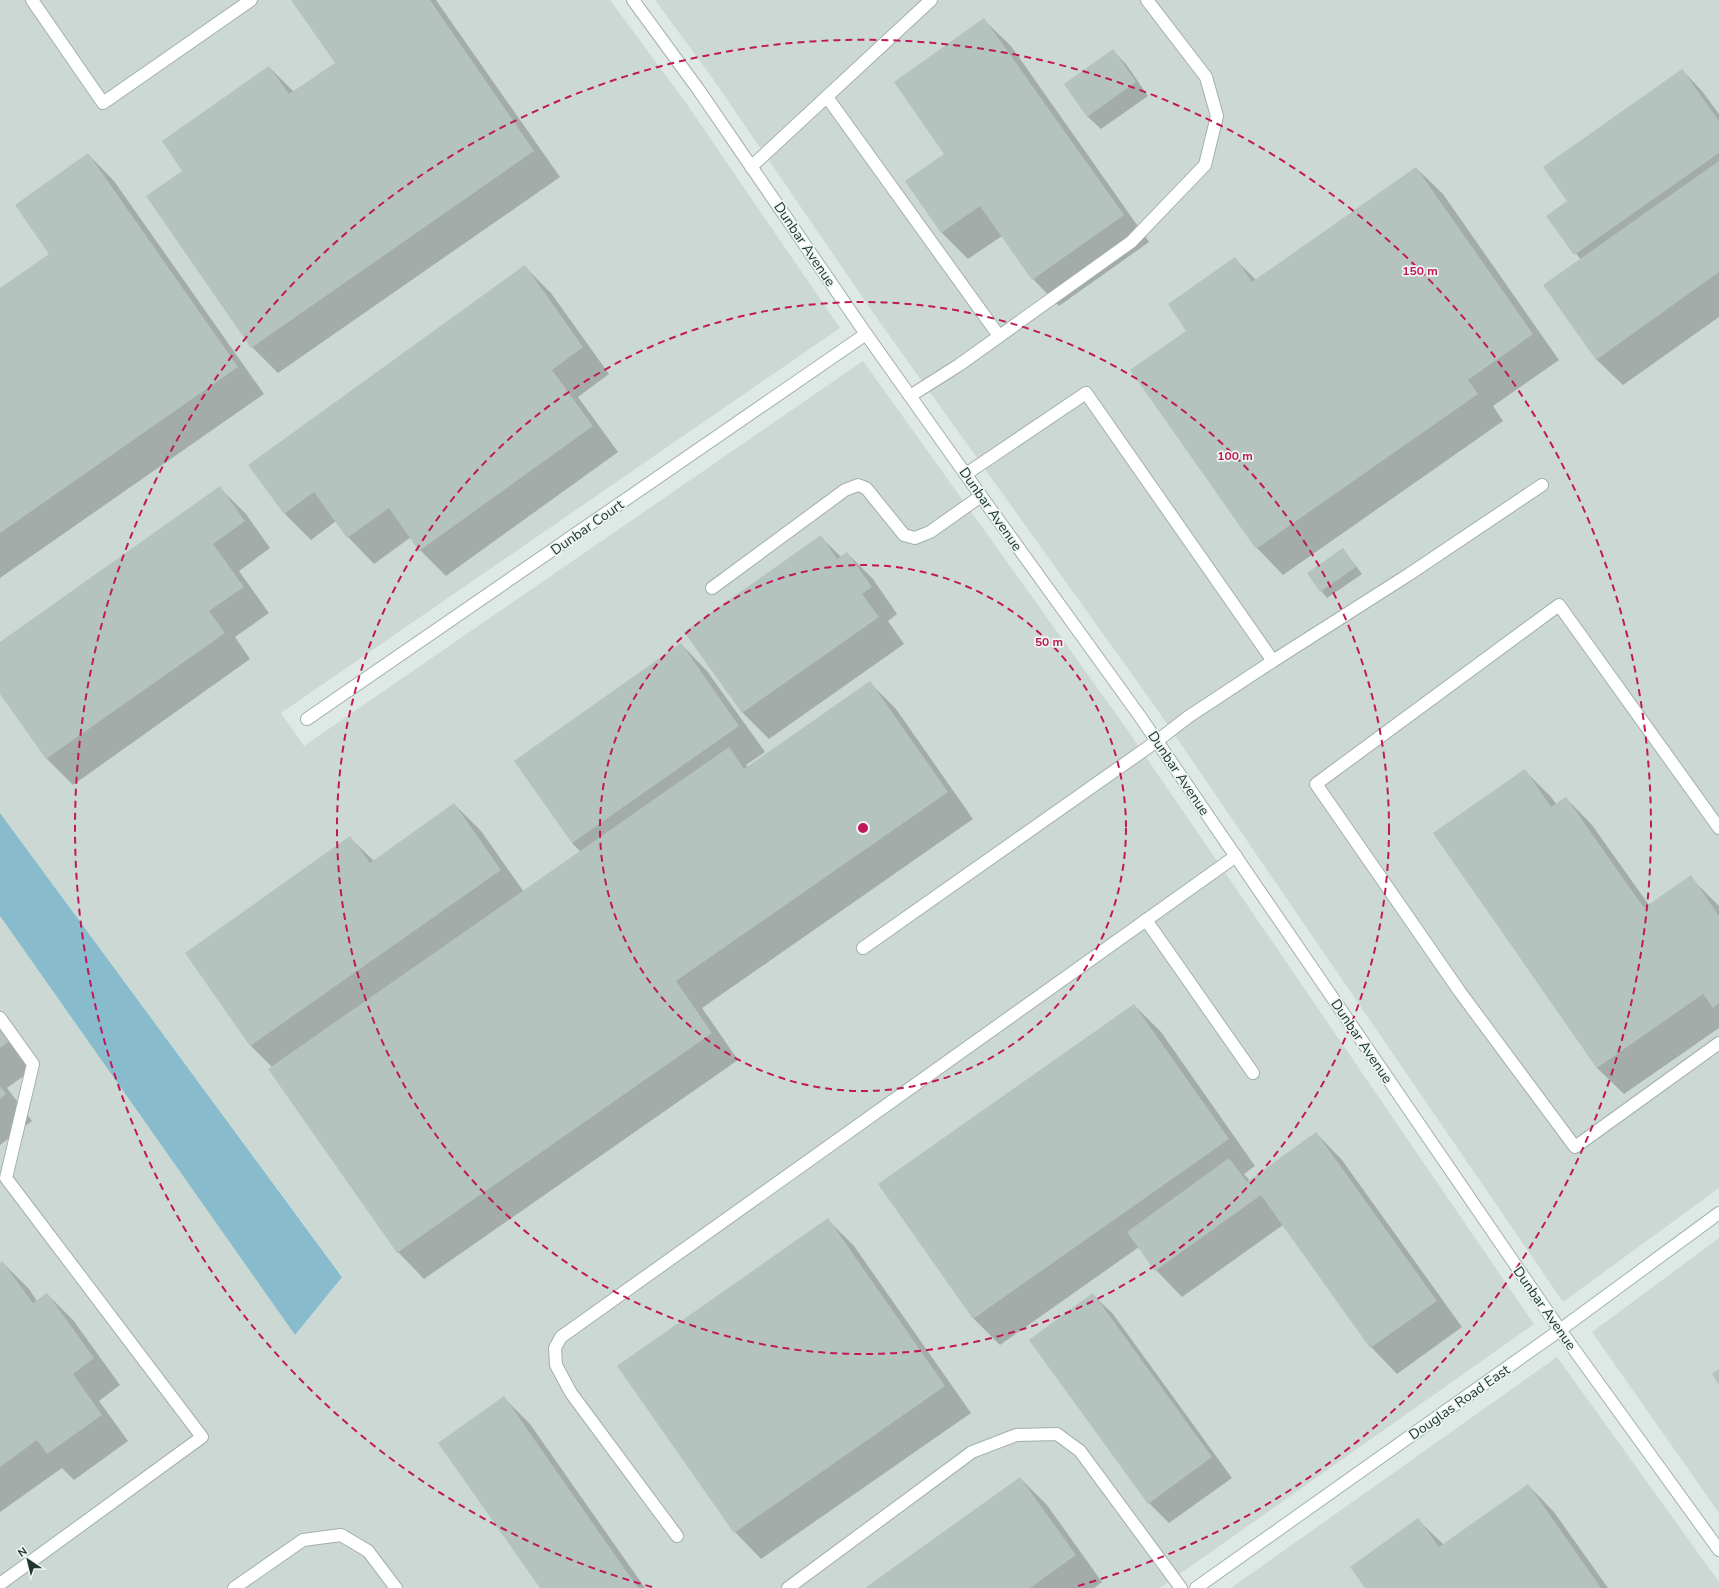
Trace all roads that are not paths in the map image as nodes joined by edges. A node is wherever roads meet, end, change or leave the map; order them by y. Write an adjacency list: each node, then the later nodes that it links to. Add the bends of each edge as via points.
1 (32, 0): 2 (street, via 103,102)
2 (251, 0)
3 (633, 0): 7 (street, Dunbar Avenue)
4 (931, 0): 6 (street)
5 (1147, 0): 9 (street, via 1206,77 1217,116 1205,165 1131,242)
6 (827, 97): 7 (street); 9 (street)
7 (751, 166): 8 (street, Dunbar Avenue)
8 (866, 334): 10 (street, Dunbar Avenue); 16 (street, Dunbar Court)
9 (999, 336): 10 (street)
10 (910, 396): 11 (street, Dunbar Avenue)
11 (966, 474): 13 (street, Dunbar Avenue); 15 (street, via 1086,392)
12 (1542, 485): 15 (street)
13 (981, 496): 14 (street, via 930,532 915,538 904,535 866,488 858,485 846,490); 17 (street, Dunbar Avenue)
14 (712, 588)
15 (1273, 661): 17 (street, via 1188,717)
16 (307, 719)
17 (1157, 741): 19 (street, Dunbar Avenue); 21 (street)
18 (1719, 828): 23 (street, via 1559,605 1316,784 1460,992 1575,1147)
19 (1236, 856): 20 (street); 27 (street, Dunbar Avenue)
20 (1146, 920): 24 (street); 28 (street, via 561,1337 555,1348 556,1365 571,1392)
21 (863, 948)
22 (0, 1018): 25 (street, via 33,1064)
23 (1719, 1043)
24 (1253, 1073)
25 (3, 1180): 30 (street, via 202,1437)
26 (1719, 1213): 27 (street, Douglas Road East)
27 (1560, 1330): 29 (street, Dunbar Avenue); 35 (street, Douglas Road East)
28 (676, 1536)
29 (1719, 1550)
30 (0, 1584)
31 (234, 1588): 32 (street, via 303,1540 341,1535 368,1551)
32 (396, 1588)
33 (788, 1588): 34 (street, via 972,1452 1016,1435 1057,1434 1080,1451)
34 (1181, 1588)
35 (1196, 1588)

